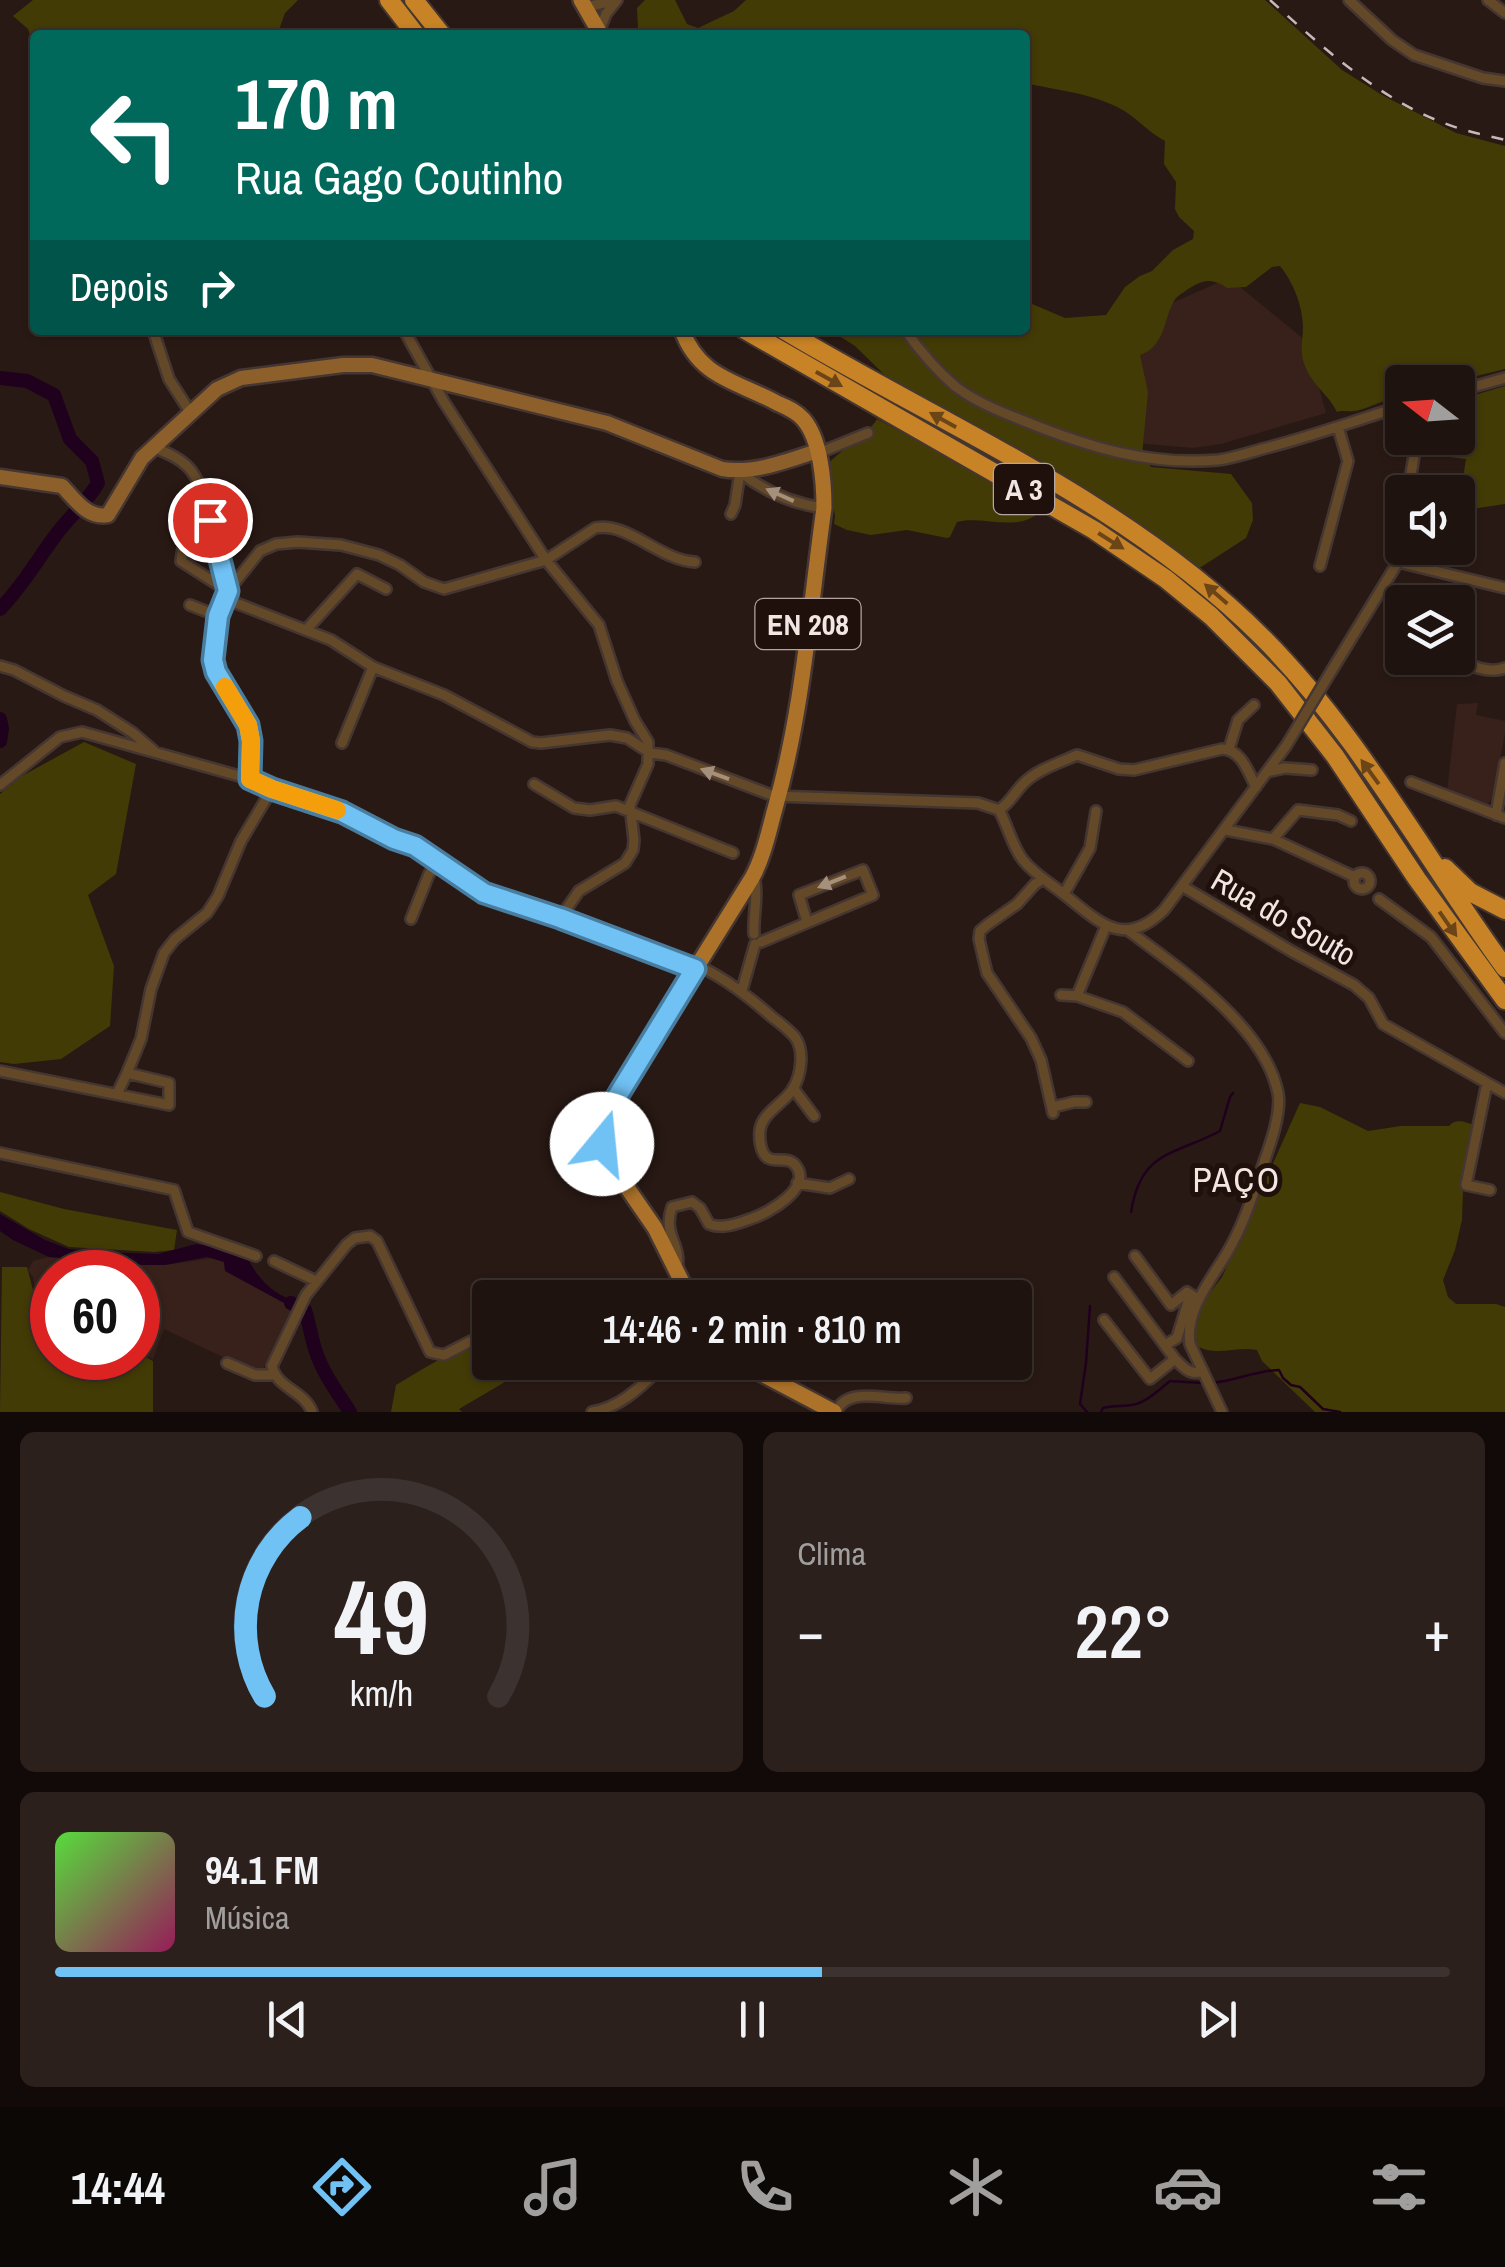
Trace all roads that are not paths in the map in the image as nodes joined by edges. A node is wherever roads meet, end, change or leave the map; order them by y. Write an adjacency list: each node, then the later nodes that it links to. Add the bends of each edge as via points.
1 (389, 0): 7 (highway)
2 (414, 0): 8 (highway)
3 (1350, 0): 11 (street, via 1414,55)
4 (1488, 0): 6 (street)
5 (584, 4): 9 (main road); 10 (street, via 617,0)
6 (1505, 13)
7 (412, 30)
8 (438, 30)
9 (598, 30)
10 (601, 30)
11 (1505, 81)
12 (155, 335): 22 (street, via 169,379)
13 (407, 335): 19 (street)
14 (684, 335): 26 (main road, EN 208, via 717,376 799,414)
15 (754, 335): 91 (highway, A 3, one-way to 91, via 1094,530 1212,616 1324,742)
16 (793, 335): 68 (highway, A 3, one-way to 16, via 1286,662 1192,574 1099,509)
17 (908, 335): 23 (street, via 922,356 978,401 1124,455 1222,460)
18 (1505, 378): 20 (street)
19 (432, 380): 22 (street, via 372,365 241,378); 27 (street, via 606,422); 32 (street)
20 (1475, 386)
21 (1385, 411): 23 (street)
22 (190, 412): 25 (street)
23 (1338, 426): 36 (street, via 1347,468)
24 (868, 433): 26 (street)
25 (153, 447): 28 (street, via 101,516 76,504 62,486); 29 (street, via 185,464)
26 (817, 451): 27 (street); 30 (main road, EN 208)
27 (740, 472): 30 (street, one-way to 27, via 779,495); 31 (street)
28 (0, 477)
29 (202, 490): 39 (street); 39 (street, via 181,561)
30 (824, 508): 61 (main road, EN 208, via 798,714)
31 (731, 514)
32 (546, 560): 33 (street, via 604,526); 39 (street, via 444,589 379,555 298,542 267,546); 50 (street, via 599,625)
33 (695, 562)
34 (1396, 565): 54 (street, bridge)
35 (1410, 565): 38 (street)
36 (1320, 566)
37 (386, 588): 42 (street, via 357,574)
38 (1505, 588)
39 (228, 591): 41 (street); 42 (street, via 236,602)
40 (190, 606): 41 (street)
41 (218, 616): 55 (street, via 213,660 248,725)
42 (306, 630): 44 (street)
43 (0, 666): 51 (street, via 96,710)
44 (373, 667): 48 (street); 50 (street, via 532,742 610,735)
45 (1475, 667): 46 (street)
46 (1505, 668)
47 (1254, 705): 49 (street, via 1238,720)
48 (342, 743)
49 (1229, 749): 59 (street); 62 (street, via 1134,770 1077,756 1034,776)
50 (650, 753): 61 (street, one-way to 50); 64 (street)
51 (161, 755): 55 (street); 58 (street, via 82,732 60,736)
52 (1505, 763): 65 (street)
53 (1312, 770): 54 (street)
54 (1268, 772): 59 (street)
55 (250, 779): 60 (street)
56 (1411, 782): 65 (street)
57 (534, 784): 64 (street, via 574,808)
58 (0, 785)
59 (1256, 787): 67 (street)
60 (272, 789): 71 (street, via 342,812); 95 (street, via 207,913 164,953)
61 (779, 796): 62 (street, via 978,803); 75 (main road, EN 208)
62 (999, 810): 73 (street, via 1021,858)
63 (1096, 811): 76 (street, via 1090,848)
64 (630, 812): 70 (street); 80 (street, via 629,857 580,891)
65 (1500, 817)
66 (1351, 822): 69 (street, via 1298,810)
67 (1226, 830): 69 (street); 74 (street)
68 (1413, 835): 79 (highway, via 1422,836 1470,892); 87 (highway, A 3)
69 (1273, 839): 72 (street)
70 (733, 854)
71 (438, 862): 80 (street, via 484,893); 81 (street)
72 (1355, 878)
73 (1042, 879): 76 (street); 100 (street, via 978,938 987,973 1032,1038 1053,1110)
74 (1182, 886): 84 (street, via 1155,920); 96 (street, Rua do Souto, via 1354,985 1383,1024)
75 (745, 890): 78 (street); 78 (street, via 755,880); 86 (main road, EN 208)
76 (1064, 894): 83 (street)
77 (1379, 899): 92 (street, Rua do Souto, via 1431,937)
78 (756, 908): 85 (street)
79 (1505, 910)
80 (560, 918): 86 (street)
81 (410, 920)
82 (806, 922): 82 (street, one-way to 82, via 873,895 863,870 798,896); 85 (street)
83 (1106, 926): 84 (street); 90 (street)
84 (1129, 931): 116 (street, via 1232,1014 1267,1062 1279,1094 1242,1228)
85 (757, 940): 88 (street)
86 (696, 967): 88 (street); 107 (main road, EN 208, via 601,1130 606,1157)
87 (1505, 968)
88 (742, 990): 97 (street, via 797,1042 800,1066)
89 (1061, 995): 90 (street)
90 (1077, 996): 93 (street, via 1123,1012)
91 (1505, 1000)
92 (1505, 1033)
93 (1188, 1061)
94 (0, 1073): 99 (street)
95 (127, 1073): 99 (street); 99 (street, via 169,1084 169,1105)
96 (1487, 1083): 98 (street, Rua do Souto); 105 (street, via 1466,1185)
97 (793, 1088): 101 (street); 104 (street, via 760,1130 764,1155 796,1165)
98 (1505, 1093)
99 (117, 1094)
100 (1086, 1102)
101 (814, 1116)
102 (0, 1153): 108 (street, via 174,1190 188,1232)
103 (849, 1179): 104 (street, via 830,1188)
104 (798, 1183): 106 (street, via 772,1210 720,1228 692,1202)
105 (1490, 1190)
106 (672, 1207): 107 (street); 111 (street, via 668,1228)
107 (651, 1222): 111 (main road, EN 208)
108 (256, 1256)
109 (1134, 1256): 116 (street, via 1170,1304 1187,1292)
110 (274, 1261): 113 (street)
111 (679, 1274): 114 (street); 115 (main road, EN 208)
112 (1114, 1277): 119 (street)
113 (316, 1280): 118 (street, via 354,1238 370,1236 430,1352 444,1355); 122 (street, via 272,1366)
114 (673, 1280)
115 (682, 1280)
116 (1195, 1297): 119 (street, via 1176,1338); 123 (street, via 1188,1332)
117 (1104, 1320): 120 (street, via 1150,1380)
118 (472, 1341)
119 (1165, 1345): 120 (street)
120 (1175, 1359): 123 (street)
121 (226, 1363): 122 (street)
122 (274, 1375): 127 (street)
123 (1205, 1375): 130 (street)
124 (646, 1380): 128 (street, via 621,1402)
125 (774, 1380): 129 (main road)
126 (906, 1398): 129 (street, via 849,1397)
127 (312, 1412)
128 (592, 1412)
129 (835, 1412)
130 (1222, 1412)

